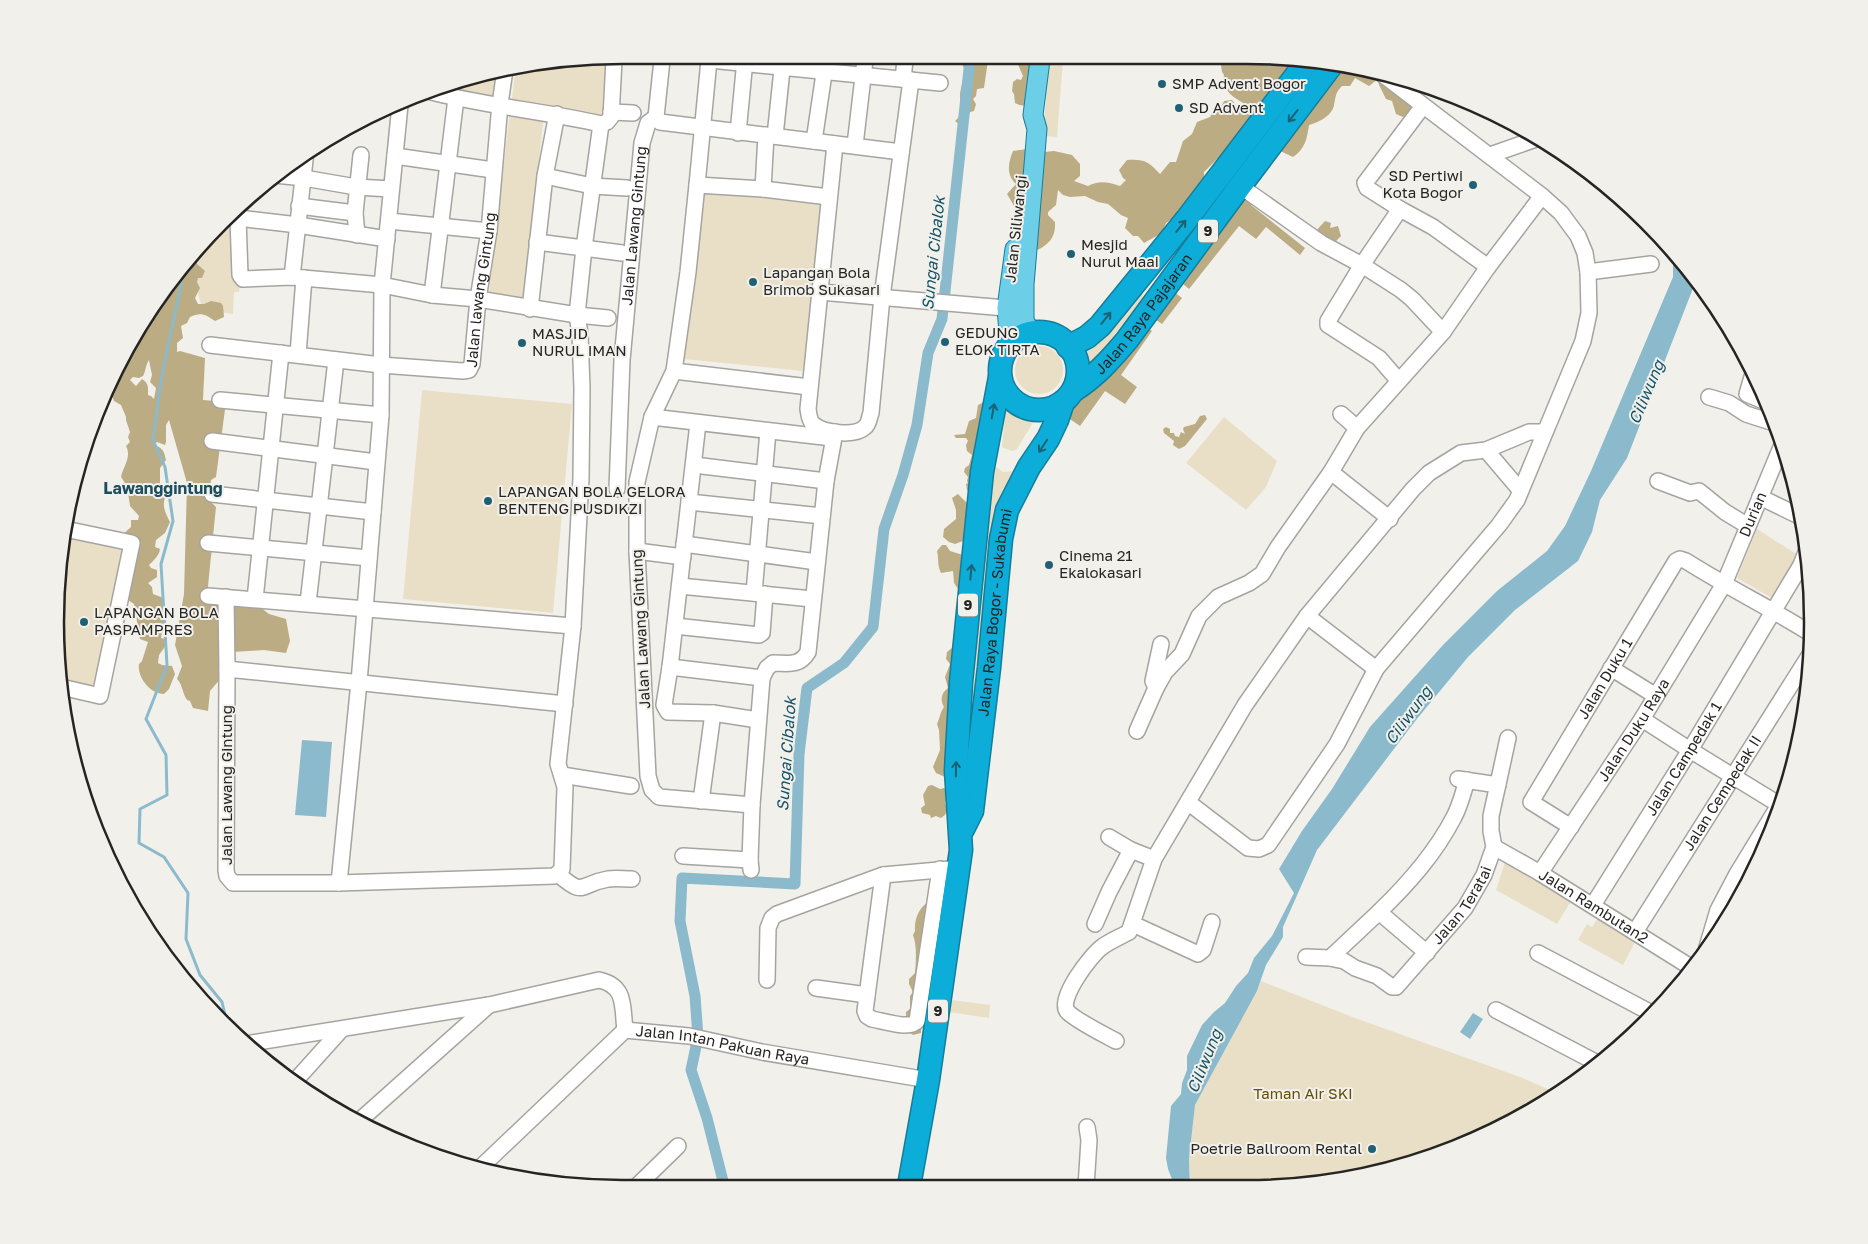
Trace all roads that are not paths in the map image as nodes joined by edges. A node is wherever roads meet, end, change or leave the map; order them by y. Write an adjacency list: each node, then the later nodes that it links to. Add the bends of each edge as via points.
1 (613, 64): 25 (street)
2 (662, 64): 24 (street, Jalan Lawang Gintung)
3 (710, 64): 26 (street, Jalan Lawang Gintung)
4 (745, 64): 27 (street)
5 (782, 64): 9 (street, Jalan Lawang Gintung); 28 (street)
6 (864, 64): 13 (street)
7 (905, 64): 14 (street)
8 (1039, 64): 79 (main road, Jalan Siliwangi, via 1033,115 1037,129 1024,286)
9 (825, 66): 13 (street, Jalan Lawang Gintung); 29 (street)
10 (1303, 67): 66 (highway, Jalan Raya Pajajaran / 9, one-way to 10)
11 (1328, 70): 45 (highway, Jalan Raya Pajajaran / 9, one-way to 45)
12 (504, 76): 19 (street, Jalan lawang Gintung)
13 (863, 76): 14 (street, Jalan Lawang Gintung); 32 (street)
14 (907, 80): 15 (street, Jalan Lawang Gintung); 33 (street)
15 (940, 83)
16 (1395, 84): 20 (street)
17 (440, 94): 18 (street)
18 (456, 98): 19 (street); 38 (street)
19 (500, 104): 22 (street); 39 (street, Jalan lawang Gintung)
20 (1422, 106): 35 (street); 53 (street, via 1365,183 1367,188)
21 (400, 110): 36 (street)
22 (557, 114): 25 (street); 40 (street)
23 (633, 114): 25 (street)
24 (656, 117): 26 (street, via 660,122); 122 (street, Jalan Lawang Gintung, via 648,123 642,143 622,360)
25 (606, 118): 44 (street)
26 (703, 128): 27 (street); 43 (street, Jalan Lawang Gintung)
27 (738, 133): 28 (street)
28 (771, 135): 29 (street); 49 (street)
29 (814, 141): 31 (street)
30 (1529, 141): 35 (street)
31 (835, 144): 32 (street); 51 (street)
32 (855, 146): 33 (street)
33 (901, 152): 76 (street)
34 (361, 155): 46 (street)
35 (1490, 155): 50 (street)
36 (395, 156): 38 (street); 47 (street)
37 (305, 163): 42 (street)
38 (448, 164): 39 (street); 59 (street)
39 (493, 170): 60 (street, Jalan lawang Gintung)
40 (545, 176): 44 (street, Jalan Lawang Gintung); 63 (street)
41 (285, 177): 42 (street)
42 (304, 178): 46 (street); 52 (street)
43 (697, 185): 49 (street); 91 (street, Jalan Lawang Gintung)
44 (592, 186): 48 (street, Jalan Lawang Gintung); 64 (street)
45 (1240, 186): 67 (street, via 1321,243); 72 (highway, Jalan Raya Pajajaran / 9)
46 (356, 187): 47 (street); 55 (street)
47 (391, 188): 57 (street)
48 (628, 188)
49 (763, 189): 51 (street)
50 (1542, 196): 69 (street); 70 (street, via 1561,213 1578,236)
51 (829, 197): 74 (street)
52 (299, 206): 55 (street); 58 (street)
53 (1400, 209): 67 (street); 69 (street, via 1433,227)
54 (243, 212): 58 (street, Jalan Lawang Gintung)
55 (355, 213): 61 (street)
56 (239, 216): 71 (street, Jalan Lawang Gintung, via 241,278)
57 (389, 221): 59 (street, Jalan Lawang Gintung); 62 (street)
58 (298, 225): 61 (street, Jalan Lawang Gintung); 71 (street)
59 (440, 226): 60 (street, Jalan Lawang Gintung); 75 (street)
60 (489, 232): 77 (street, Jalan lawang Gintung)
61 (357, 234): 62 (street, Jalan Lawang Gintung)
62 (387, 239): 73 (street)
63 (537, 242): 64 (street, Jalan Lawang Gintung); 78 (street)
64 (584, 248): 65 (street, Jalan Lawang Gintung); 80 (street)
65 (622, 253)
66 (1150, 264): 72 (highway); 86 (highway, Jalan Raya Pajajaran / 9, one-way to 66, via 1100,326)
67 (1362, 264): 82 (street, via 1412,299); 93 (street, via 1328,325 1379,358)
68 (1651, 264): 70 (street)
69 (1488, 267): 82 (street)
70 (1588, 272): 109 (street, via 1589,312 1584,341)
71 (298, 277): 73 (street, Jalan Lawang Gintung); 88 (street)
72 (1171, 280): 96 (highway, Jalan Raya Pajajaran / 9, via 1115,355)
73 (382, 285): 75 (street, Jalan Lawang Gintung); 90 (street)
74 (820, 292): 76 (street); 95 (street)
75 (432, 295): 77 (street, Jalan Lawang Gintung)
76 (882, 297): 79 (street); 110 (street, via 868,424 855,433)
77 (478, 299): 78 (street, Jalan Lawang Gintung); 90 (street, Jalan lawang Gintung, via 469,370)
78 (530, 309): 80 (street, Jalan Lawang Gintung)
79 (1015, 309): 83 (main road, Jalan Siliwangi); 84 (main road, Jalan Siliwangi)
80 (577, 315): 81 (street, Jalan Lawang Gintung); 156 (street, via 582,388 581,478)
81 (608, 318)
82 (1443, 332): 93 (street)
83 (1030, 333): 84 (highway); 86 (highway, via 1053,335)
84 (1010, 344): 92 (highway, 9, via 1002,360)
85 (210, 345): 87 (street, Jalan lawang Gintung)
86 (1068, 347): 96 (highway, 9, via 1078,371)
87 (281, 353): 88 (street, Jalan lawang Gintung); 100 (street)
88 (298, 354): 89 (street, Jalan lawang Gintung)
89 (336, 360): 90 (street, Jalan lawang Gintung); 101 (street)
90 (380, 365): 103 (street)
91 (674, 371): 95 (street); 104 (street, Jalan Lawang Gintung)
92 (1000, 377): 96 (highway, 9, via 1010,397 1030,409 1053,407); 185 (highway, Jalan Raya Bogor - Sukabumi / 9, one-way to 92, via 956,770 961,682 976,515)
93 (1398, 380): 107 (street)
94 (1750, 382): 98 (street, via 1747,393)
95 (809, 387): 110 (street, via 809,418 813,424)
96 (1068, 396): 185 (highway, Jalan Raya Bogor - Sukabumi / 9, one-way to 185, via 1048,439 1025,473 1007,510 1001,539 990,668)
97 (1709, 397): 105 (street)
98 (1757, 398)
99 (220, 400): 100 (street)
100 (276, 405): 101 (street); 112 (street)
101 (330, 410): 103 (street); 115 (street)
102 (1341, 414): 107 (street)
103 (381, 415): 116 (street)
104 (652, 417): 106 (street); 138 (street, Jalan Lawang Gintung, via 637,482)
105 (1767, 421)
106 (698, 423): 108 (street); 117 (street, Jalan Lawang Gintung)
107 (1357, 428): 118 (street)
108 (768, 431): 110 (street); 119 (street)
109 (1545, 432): 113 (street, via 1529,432); 123 (street)
110 (835, 436): 121 (street)
111 (212, 441): 112 (street)
112 (271, 448): 115 (street); 126 (street)
113 (1486, 450): 123 (street); 133 (street, via 1461,453 1431,472)
114 (1778, 454): 125 (street, Durian)
115 (325, 455): 116 (street); 128 (street)
116 (376, 462): 130 (street)
117 (694, 465): 119 (street); 127 (street, Jalan Lawang Gintung)
118 (1331, 472): 133 (street); 167 (street, via 1262,574 1249,584 1218,597 1199,616 1182,654 1165,672)
119 (764, 474): 121 (street); 129 (street)
120 (1658, 481): 134 (street, via 1690,493 1699,491)
121 (826, 482): 132 (street)
122 (617, 489)
123 (1520, 490): 163 (street, via 1499,525)
124 (212, 494): 126 (street)
125 (1760, 497): 131 (street); 134 (street, Durian)
126 (266, 500): 128 (street); 137 (street)
127 (689, 502): 129 (street); 139 (street, Jalan Lawang Gintung)
128 (319, 506): 130 (street); 140 (street)
129 (761, 510): 132 (street); 141 (street)
130 (373, 512): 142 (street)
131 (1794, 514)
132 (822, 516): 143 (street)
133 (1390, 519): 155 (street)
134 (1748, 526): 145 (street, Durian)
135 (72, 530): 168 (street, via 132,543 100,696)
136 (208, 543): 137 (street)
137 (261, 548): 140 (street); 150 (street)
138 (637, 551): 139 (street); 182 (street, Jalan Lawang Gintung, via 648,776 652,790 659,797)
139 (684, 551): 141 (street); 146 (street, Jalan Lawang Gintung)
140 (314, 553): 142 (street); 152 (street)
141 (757, 554): 143 (street); 147 (street)
142 (369, 558): 153 (street)
143 (817, 562): 151 (street)
144 (1801, 565): 154 (street, Jalan Campedak 1)
145 (1724, 584): 154 (street); 161 (street, Jalan Duku 1, via 1686,561 1676,561); 169 (street, Jalan Duku Raya)
146 (680, 586): 147 (street); 157 (street, Jalan Lawang Gintung)
147 (759, 594): 151 (street); 157 (street, via 762,632 759,635)
148 (208, 596): 149 (street)
149 (226, 597): 150 (street); 162 (street, Jalan Lawang Gintung)
150 (255, 598): 152 (street)
151 (812, 599): 165 (street, via 808,652 796,663 773,663)
152 (308, 603): 153 (street)
153 (366, 609): 156 (street); 166 (street)
154 (1774, 611): 158 (street); 176 (street, Jalan Campedak 1)
155 (1307, 616): 163 (street); 183 (street, via 1245,705)
156 (573, 626): 170 (street)
157 (675, 626): 160 (street, Jalan Lawang Gintung)
158 (1804, 630)
159 (1161, 644): 167 (street, via 1153,681)
160 (670, 667): 165 (street, Jalan Lawang Gintung); 171 (street, Jalan Lawang Gintung, via 664,705 668,712)
161 (1611, 668): 169 (street); 186 (street, Jalan Duku 1, via 1531,802)
162 (227, 669): 166 (street); 197 (street, Jalan Lawang Gintung, via 227,876 238,884)
163 (1376, 669): 183 (street, via 1337,744 1268,845 1248,848)
164 (1802, 669): 178 (street, Jalan Cempedak II)
165 (762, 678): 173 (street)
166 (359, 682): 170 (street); 197 (street)
167 (1156, 688): 174 (street)
168 (68, 689)
169 (1656, 696): 172 (street, Jalan Duku Raya)
170 (565, 704): 177 (street, via 558,764)
171 (713, 713): 173 (street, Jalan Lawang Gintung); 182 (street)
172 (1642, 719): 176 (street); 186 (street, Jalan Duku Raya)
173 (758, 720): 184 (street)
174 (1138, 731)
175 (1508, 738): 179 (street, Jalan Teratai)
176 (1690, 750): 178 (street); 199 (street, Jalan Campedak 1)
177 (562, 775): 180 (street); 194 (street, via 565,796 562,869)
178 (1733, 778): 181 (street); 205 (street, Jalan Cempedak II)
179 (1498, 785): 188 (street, Jalan Teratai, via 1491,816); 200 (street, via 1462,780 1455,816 1436,847)
180 (631, 786)
181 (1776, 798)
182 (701, 801): 184 (street, Jalan Lawang Gintung)
183 (1189, 802): 191 (street)
184 (752, 805): 190 (street, via 750,865)
185 (964, 809): 192 (highway, Jalan Raya Bogor - Sukabumi / 9, via 961,850)
186 (1571, 828): 193 (street, Jalan Duku Raya)
187 (1109, 837): 189 (street)
188 (1494, 847): 193 (street, Jalan Rambutan2); 206 (street, Jalan Teratai, via 1484,875 1465,908)
189 (1131, 850): 191 (street); 202 (street)
190 (683, 856)
191 (1154, 859): 203 (street)
192 (950, 869): 195 (street); 213 (street, via 916,1024 909,1026 869,1018 865,1011); 223 (highway, Jalan Raya Bogor - Sukabumi / 9)
193 (1540, 873): 199 (street, Jalan Rambutan2)
194 (558, 874): 196 (street, via 572,887 584,888 607,879); 197 (street, Jalan Lawang Gintung)
195 (883, 875): 211 (street, via 772,918 768,928); 213 (street)
196 (632, 879)
197 (339, 883)
198 (1739, 883): 204 (street, via 1718,910)
199 (1593, 905): 205 (street, Jalan Rambutan2)
200 (1379, 912): 206 (street); 209 (street)
201 (1212, 922): 203 (street, via 1203,950 1198,954)
202 (1094, 924)
203 (1133, 924): 219 (street, via 1129,932 1101,947 1090,959 1066,998 1065,1007 1070,1014)
204 (1713, 927)
205 (1635, 932): 210 (street, Jalan Rambutan2)
206 (1427, 953): 209 (street, Jalan Teratai, via 1396,987)
207 (1538, 953): 216 (street)
208 (1306, 957): 209 (street)
209 (1330, 958)
210 (1687, 965)
211 (766, 980)
212 (816, 988): 213 (street)
213 (867, 995)
214 (489, 1006): 217 (street); 218 (street, via 600,980 613,985 621,997); 224 (street)
215 (1496, 1010): 221 (street)
216 (1647, 1011)
217 (341, 1030): 220 (street); 222 (street)
218 (624, 1030): 223 (street, Jalan Intan Pakuan Raya, via 689,1036 762,1052); 227 (street, Jalan Intan Pakuan Raya)
219 (1116, 1041)
220 (255, 1043)
221 (1592, 1060)
222 (299, 1077)
223 (928, 1080): 229 (highway, Jalan Raya Bogor - Sukabumi / 9)
224 (364, 1117)
225 (1087, 1127): 230 (street)
226 (678, 1146): 228 (street)
227 (485, 1163)
228 (642, 1180)
229 (910, 1180)
230 (1086, 1180)

